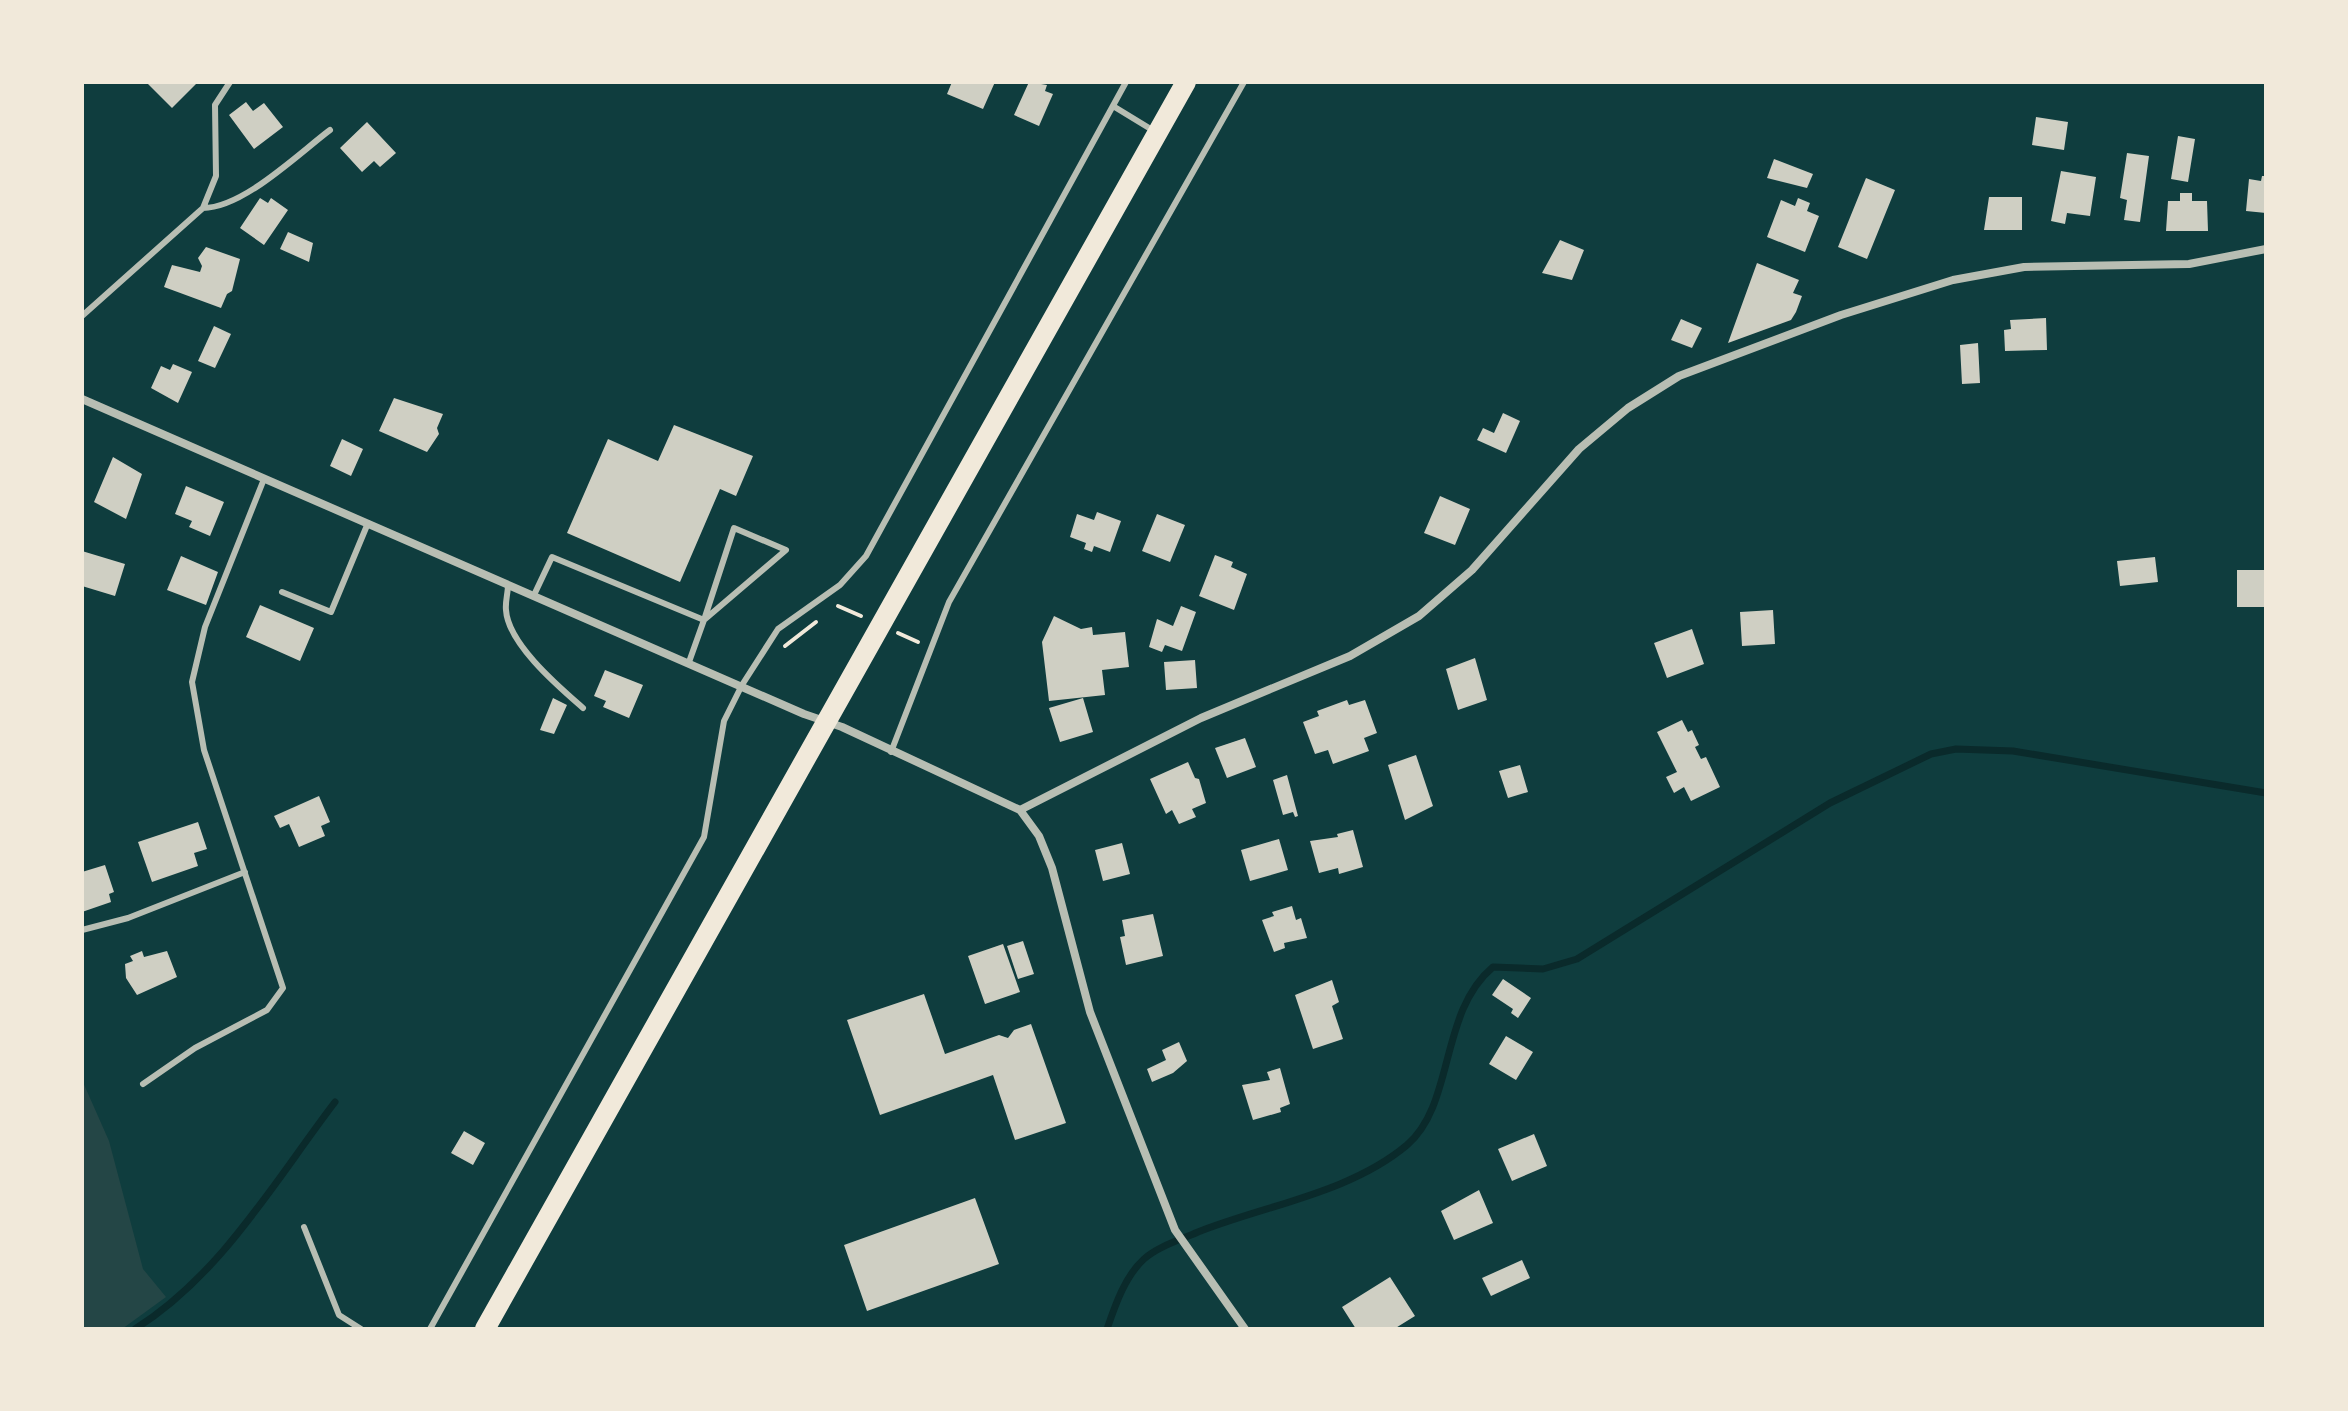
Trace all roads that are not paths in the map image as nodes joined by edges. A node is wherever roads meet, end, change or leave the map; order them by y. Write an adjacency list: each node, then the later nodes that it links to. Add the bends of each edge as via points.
1 (230, 82): 8 (lane, via 215,105 216,176)
2 (1126, 82): 5 (lane)
3 (1186, 82): 7 (main road)
4 (1244, 82): 22 (lane, via 949,602)
5 (1113, 106): 7 (lane); 19 (lane, via 866,556 851,576 778,629)
6 (330, 130): 8 (lane, via 239,198)
7 (1157, 132): 21 (main road)
8 (203, 208): 10 (lane)
9 (2266, 249): 23 (street, via 2189,264 2024,267 1953,280 1841,315 1679,376 1628,408 1579,449 1472,570 1419,616 1361,650 1201,718)
10 (82, 316)
11 (82, 399): 12 (street)
12 (264, 479): 13 (street); 24 (lane, via 205,627 192,682 204,750)
13 (368, 523): 14 (street); 15 (lane, via 331,612)
14 (509, 584): 16 (street); 20 (lane, via 505,612 521,642 544,675)
15 (282, 592)
16 (534, 595): 17 (lane, via 552,557); 18 (street)
17 (704, 620): 17 (lane, via 734,528 786,550 774,560); 18 (lane)
18 (689, 662): 19 (street)
19 (742, 685): 21 (street); 29 (lane, via 724,721 704,837)
20 (583, 708)
21 (825, 720): 22 (street); 30 (main road)
22 (891, 752): 23 (street)
23 (1020, 810): 31 (street, via 1039,836 1052,868 1090,1012 1175,1230)
24 (245, 872): 25 (lane, via 128,918); 26 (lane, via 283,988 267,1010 195,1048)
25 (82, 930)
26 (143, 1084)
27 (304, 1227): 28 (lane, via 339,1315)
28 (361, 1329)
29 (430, 1329)
30 (485, 1329)
31 (1245, 1329)

